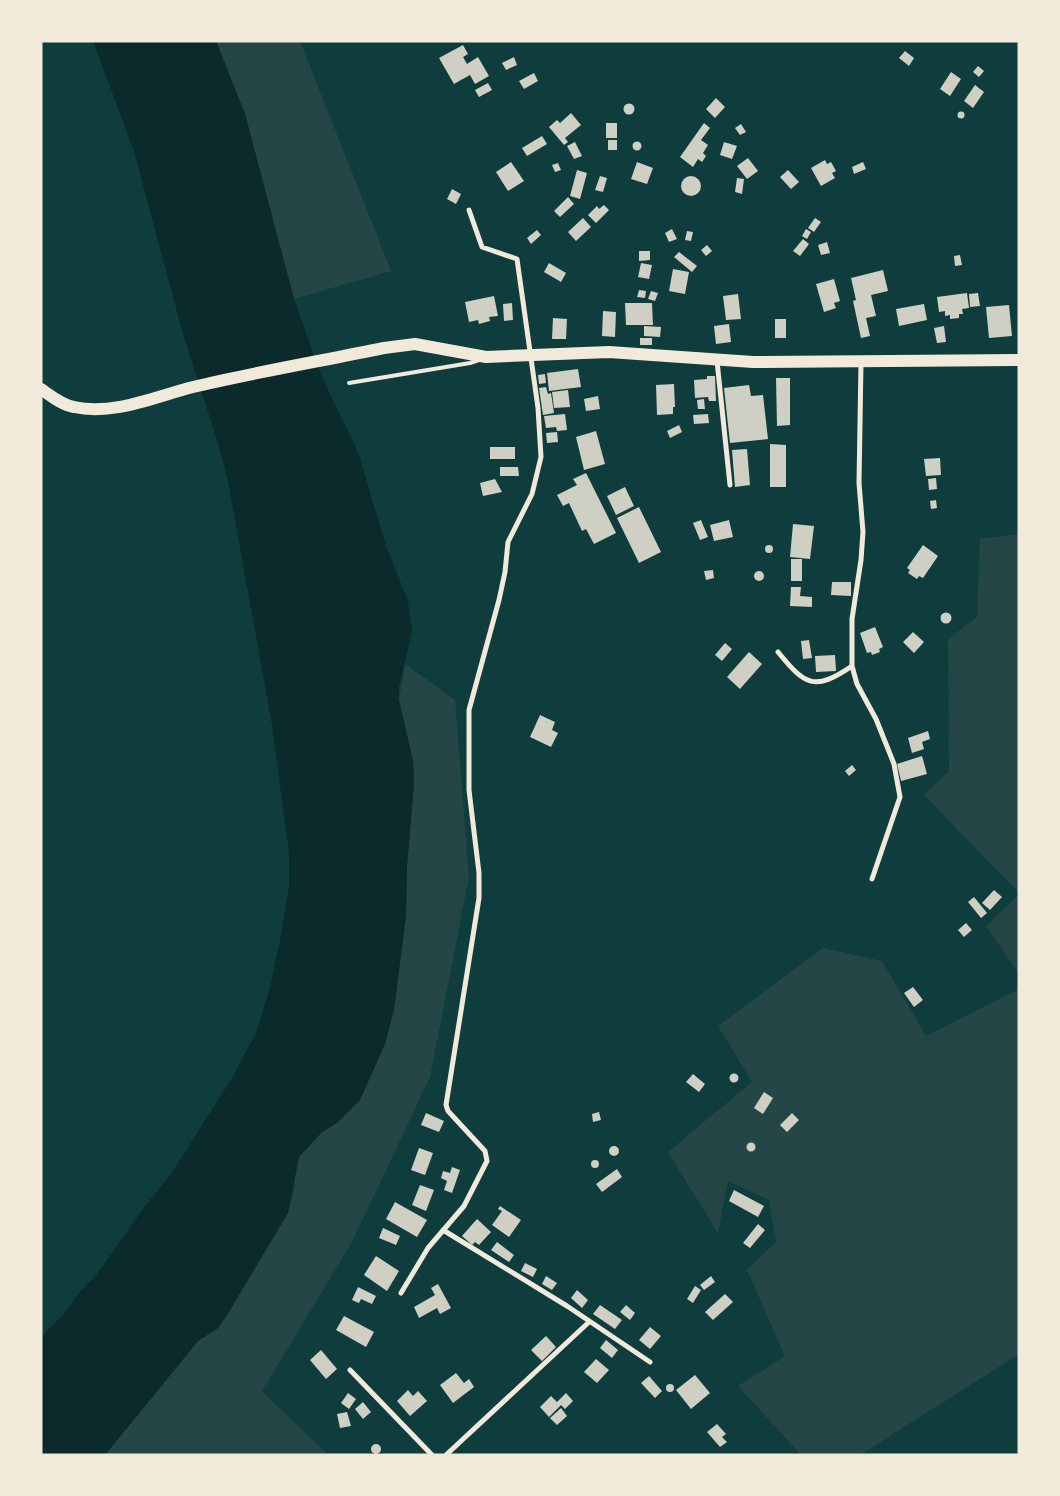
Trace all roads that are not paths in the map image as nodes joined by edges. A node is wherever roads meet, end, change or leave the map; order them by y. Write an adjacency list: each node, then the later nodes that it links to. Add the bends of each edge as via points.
1 (469, 210): 3 (street, via 482,247 518,259)
2 (486, 357): 3 (highway); 7 (lane, via 470,364); 8 (highway, via 415,344 384,348 194,387 124,406 95,409 74,407)
3 (530, 357): 5 (highway, via 609,352); 13 (street, via 542,457 532,494 508,542 499,600 469,710 469,790 479,873 478,898 446,1106 485,1151 487,1161 464,1206)
4 (1019, 360): 6 (highway)
5 (717, 361): 6 (highway); 9 (street)
6 (861, 362): 11 (street, via 859,483 863,532 852,620)
7 (349, 383)
8 (41, 389)
9 (730, 485)
10 (778, 652): 11 (street, via 794,671 808,681 830,681)
11 (852, 666): 12 (street, via 894,764 900,797)
12 (872, 879)
13 (444, 1230): 14 (street, via 428,1248); 15 (street)
14 (401, 1293)
15 (589, 1322): 16 (street); 19 (street)
16 (650, 1362)
17 (350, 1370): 18 (street)
18 (432, 1455)
19 (446, 1455)

